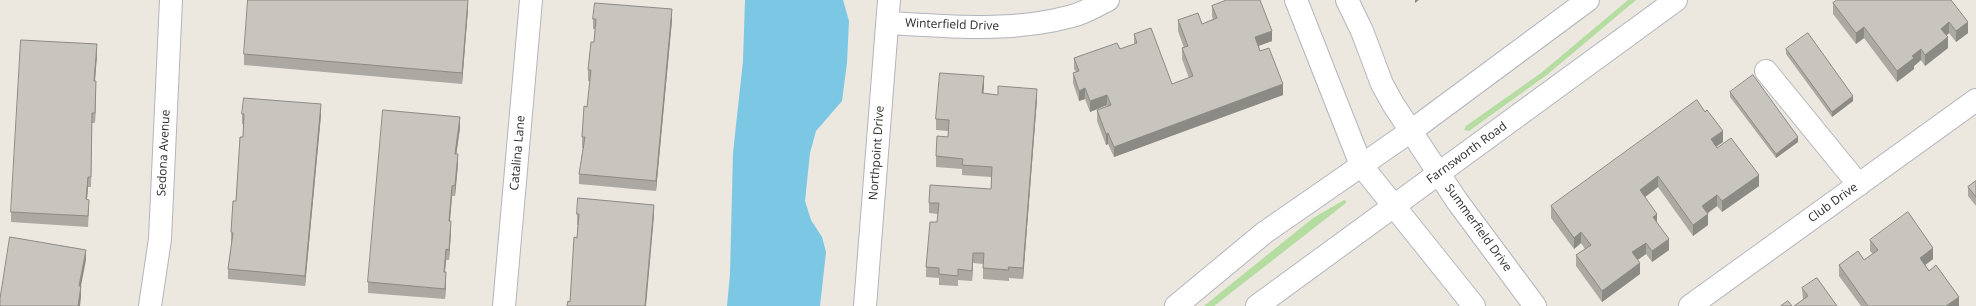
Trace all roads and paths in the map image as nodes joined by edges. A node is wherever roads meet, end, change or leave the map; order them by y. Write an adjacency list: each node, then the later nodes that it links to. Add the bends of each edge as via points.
1 (172, 0): 17 (street, Sedona Avenue, via 160,239)
2 (531, 0): 18 (street, Catalina Lane)
3 (889, 0): 9 (street, Northpoint Drive)
4 (1108, 0): 9 (street, Winterfield Drive, via 1073,16 1024,26 980,28)
5 (1296, 0): 13 (street)
6 (1347, 0): 12 (street, Summerfield Drive, via 1382,84)
7 (1588, 0): 12 (street)
8 (1676, 0): 14 (street, Farnsworth Road)
9 (888, 23): 19 (street, Northpoint Drive)
10 (1766, 71): 15 (street)
11 (1976, 100): 15 (street, Club Drive)
12 (1411, 131): 13 (street); 14 (street, Summerfield Drive)
13 (1361, 165): 16 (street); 20 (street, via 1264,233)
14 (1439, 174): 16 (street, Farnsworth Road); 23 (street, Summerfield Drive)
15 (1859, 185): 24 (street, Club Drive)
16 (1394, 206): 21 (street, Farnsworth Road); 22 (street)
17 (150, 306)
18 (504, 306)
19 (865, 306)
20 (1176, 306)
21 (1257, 306)
22 (1474, 306)
23 (1535, 306)
24 (1690, 306)

